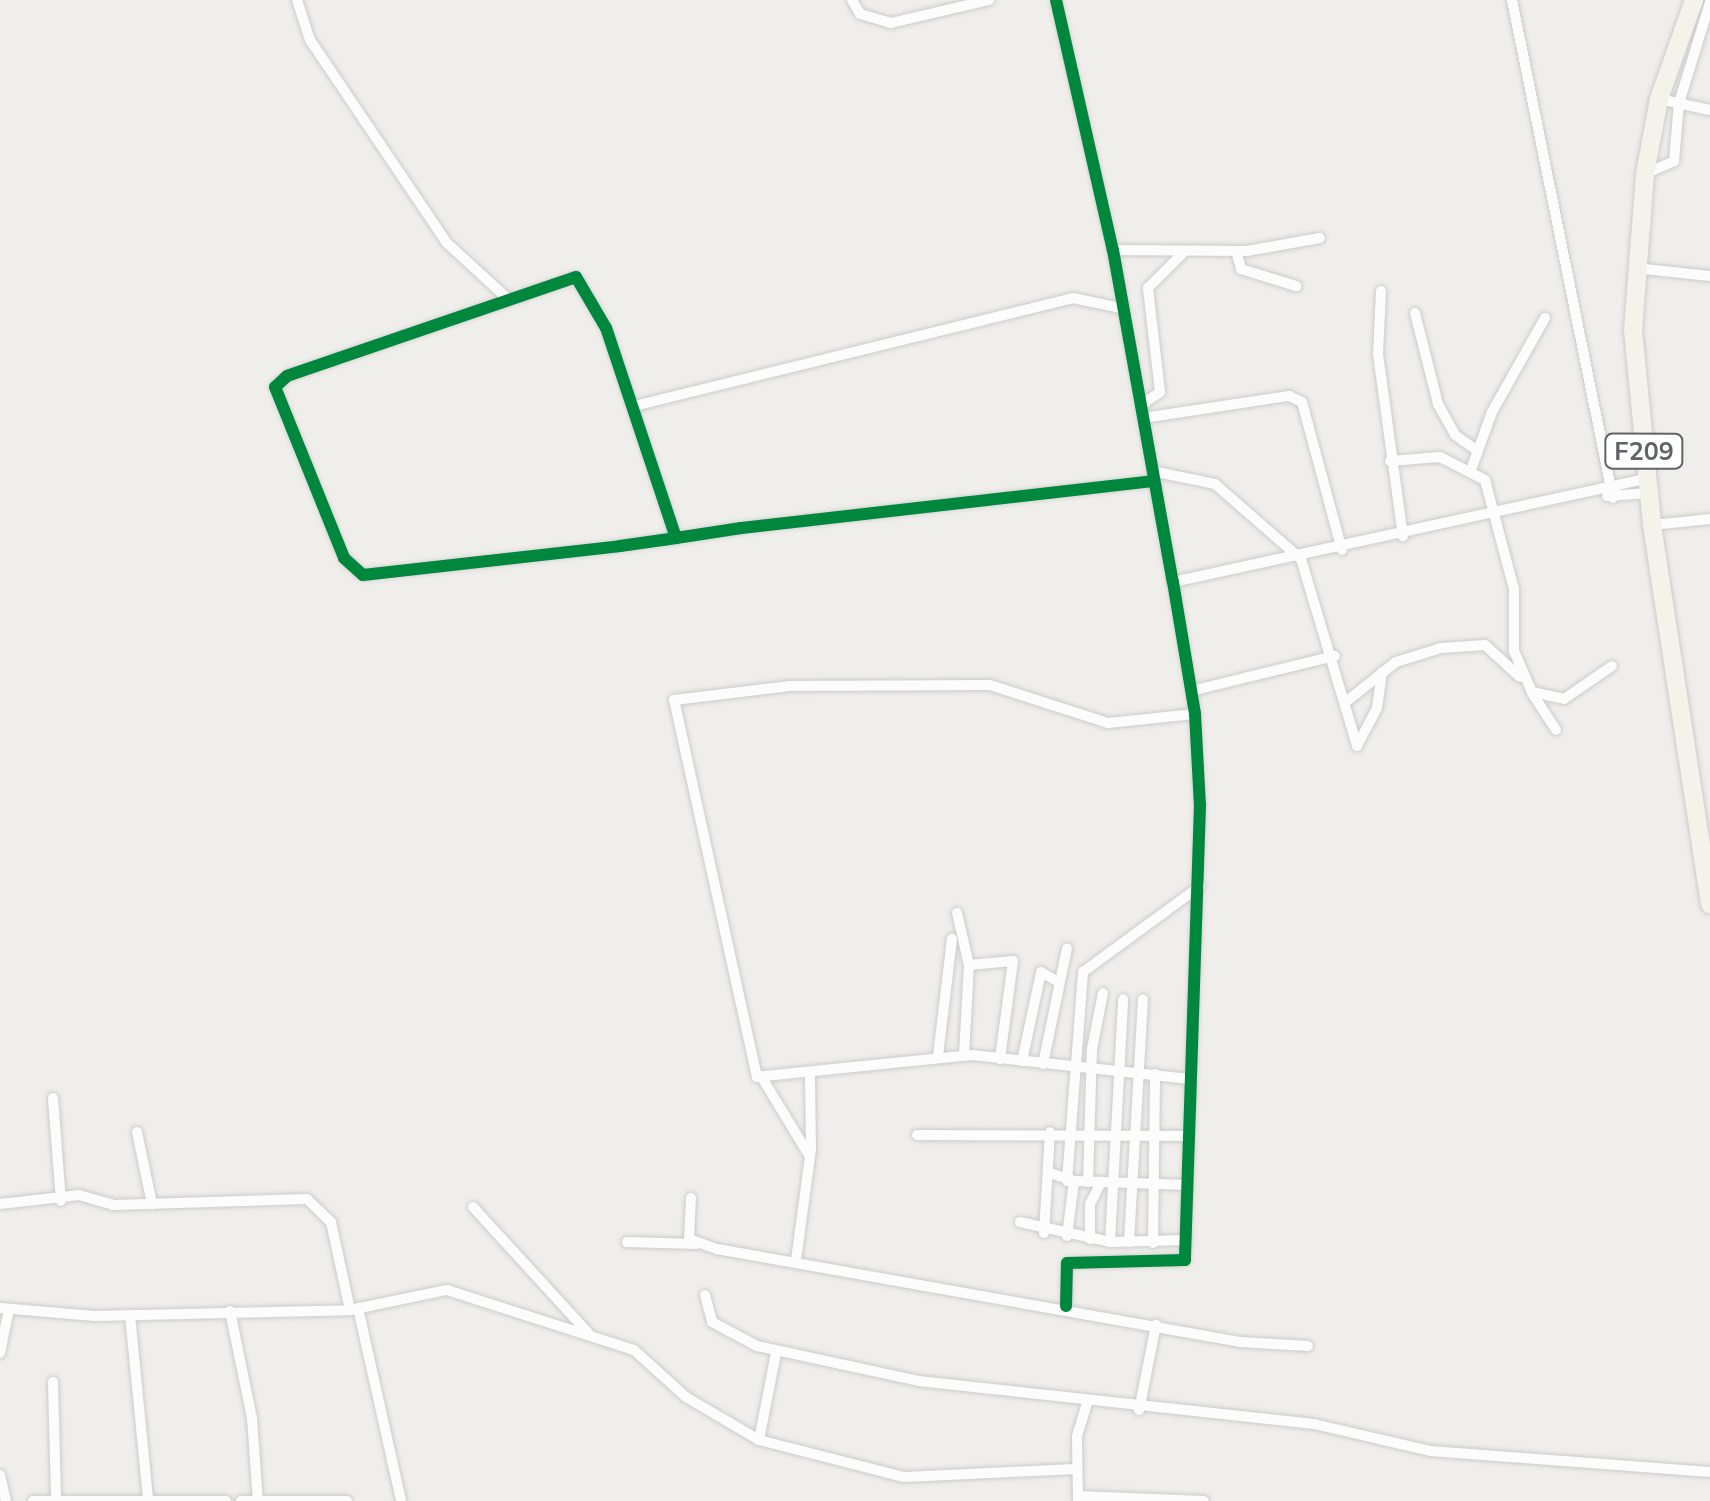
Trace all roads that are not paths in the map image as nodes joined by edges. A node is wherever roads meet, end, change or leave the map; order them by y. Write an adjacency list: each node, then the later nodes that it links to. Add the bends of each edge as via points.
1 (297, 0): 20 (street, via 326,64 446,242)
2 (852, 0): 3 (street, via 860,14 891,23)
3 (989, 0)
4 (1056, 0): 13 (street)
5 (1512, 0): 31 (street)
6 (1694, 0): 8 (main road, F209)
7 (1709, 1): 9 (street)
8 (1659, 99): 9 (street); 11 (main road, F209)
9 (1679, 104): 10 (street); 11 (street, via 1674,161)
10 (1710, 110)
11 (1645, 174): 16 (main road, F209)
12 (1320, 238): 14 (street)
13 (1114, 250): 15 (street); 21 (street)
14 (1236, 251): 15 (street); 18 (street, via 1241,269)
15 (1183, 253): 24 (street, via 1148,288 1160,392)
16 (1634, 268): 17 (street); 32 (main road, F209)
17 (1710, 276)
18 (1296, 286)
19 (1381, 291): 28 (street, via 1378,354)
20 (508, 299): 25 (street, via 568,276 588,286); 38 (street, via 287,376 275,387 348,566 363,576)
21 (1120, 308): 24 (street); 25 (street, via 1073,298)
22 (1415, 314): 27 (street, via 1447,422)
23 (1545, 318): 27 (street)
24 (1140, 405): 26 (street)
25 (634, 406): 38 (street)
26 (1143, 418): 30 (street); 39 (street, via 1289,396 1302,402)
27 (1478, 451): 29 (street)
28 (1390, 461): 29 (street, via 1440,457); 37 (street)
29 (1472, 468): 34 (street, via 1490,490)
30 (1153, 476): 38 (street); 40 (street, via 1214,484); 41 (street)
31 (1612, 485): 32 (street); 33 (street)
32 (1648, 486): 33 (street); 36 (main road, F209)
33 (1607, 496): 34 (street)
34 (1494, 516): 37 (street); 45 (street, via 1514,589)
35 (1710, 519): 36 (street)
36 (1652, 525): 51 (main road, F209)
37 (1404, 536): 39 (street)
38 (676, 538)
39 (1342, 550): 40 (street)
40 (1301, 559): 41 (street); 42 (street)
41 (1173, 582): 46 (street)
42 (1336, 656): 46 (street); 48 (street)
43 (1612, 666): 47 (street, via 1564,699)
44 (1382, 671): 45 (street, via 1418,651 1468,644 1496,651); 48 (street); 48 (street, via 1377,708 1358,746)
45 (1522, 679): 47 (street)
46 (1191, 691): 49 (street)
47 (1532, 692): 50 (street)
48 (1347, 701)
49 (1195, 714): 53 (street); 75 (street, via 1108,723 990,685 790,686 674,700 738,968 750,1059)
50 (1556, 730)
51 (1703, 798): 52 (main road, F209)
52 (1706, 865): 54 (main road, F209)
53 (1200, 886): 68 (street, via 1087,962); 74 (street)
54 (1710, 905)
55 (957, 913): 58 (street)
56 (952, 939): 64 (street)
57 (1068, 948): 59 (street)
58 (969, 964): 63 (street); 65 (street, via 1013,961)
59 (1058, 982): 66 (street, via 1041,972); 67 (street)
60 (1104, 993): 69 (street)
61 (1122, 999): 70 (street)
62 (1143, 999): 71 (street)
63 (964, 1055): 64 (street); 65 (street)
64 (938, 1056): 72 (street)
65 (1000, 1058): 66 (street)
66 (1022, 1061): 67 (street)
67 (1043, 1064): 68 (street)
68 (1073, 1068): 69 (street); 79 (street)
69 (1091, 1068): 70 (street); 81 (street)
70 (1115, 1071): 71 (street); 82 (street)
71 (1134, 1072): 73 (street); 83 (street)
72 (810, 1074): 75 (street); 86 (street)
73 (1155, 1074): 74 (street); 84 (street)
74 (1189, 1079): 85 (street)
75 (764, 1080): 86 (street)
76 (53, 1098): 96 (street)
77 (137, 1132): 98 (street)
78 (1050, 1132): 79 (street); 80 (street); 87 (street)
79 (1072, 1133): 81 (street); 88 (street)
80 (917, 1134)
81 (1094, 1134): 82 (street); 89 (street)
82 (1116, 1134): 83 (street); 90 (street)
83 (1134, 1134): 84 (street); 91 (street)
84 (1157, 1136): 85 (street); 92 (street)
85 (1188, 1136): 93 (street)
86 (809, 1154): 110 (street)
87 (1050, 1172): 88 (street); 94 (street)
88 (1071, 1181): 89 (street); 94 (street); 102 (street)
89 (1088, 1182): 90 (street)
90 (1106, 1182): 91 (street); 103 (street, via 1090,1204); 106 (street)
91 (1134, 1183): 92 (street); 107 (street)
92 (1156, 1184): 93 (street); 108 (street)
93 (1188, 1185): 104 (street)
94 (1050, 1188): 101 (street)
95 (690, 1198): 109 (street, via 689,1238)
96 (61, 1201): 97 (street); 98 (street, via 79,1196)
97 (0, 1204)
98 (152, 1204): 114 (street, via 316,1203 339,1246)
99 (473, 1207): 118 (street)
100 (1020, 1222): 101 (street)
101 (1044, 1233): 102 (street)
102 (1068, 1236): 103 (street)
103 (1090, 1239): 106 (street)
104 (1186, 1240): 108 (street); 112 (street, via 1181,1264 1067,1263)
105 (627, 1242): 109 (street)
106 (1110, 1242): 107 (street)
107 (1129, 1242): 108 (street)
108 (1153, 1243)
109 (697, 1244): 110 (street)
110 (796, 1260): 112 (street)
111 (705, 1295): 121 (street, via 712,1322)
112 (1066, 1306): 117 (street)
113 (4, 1309): 116 (street); 120 (street)
114 (354, 1309): 115 (street); 118 (street, via 447,1290); 138 (street)
115 (230, 1311): 116 (street); 136 (street, via 252,1418)
116 (130, 1315): 130 (street)
117 (1156, 1325): 119 (street); 124 (street)
118 (593, 1336): 125 (street, via 641,1354 686,1397)
119 (1308, 1346)
120 (0, 1353)
121 (776, 1353): 123 (street); 125 (street)
122 (53, 1382): 129 (street)
123 (1087, 1404): 124 (street); 126 (street)
124 (1139, 1410): 127 (street, via 1314,1424 1430,1451)
125 (758, 1440): 126 (street, via 904,1477)
126 (1074, 1469): 131 (street)
127 (1710, 1472)
128 (0, 1475): 132 (street)
129 (56, 1498): 130 (street); 133 (street)
130 (148, 1498): 134 (street)
131 (1078, 1498): 139 (street)
132 (8, 1501)
133 (33, 1501)
134 (226, 1501)
135 (241, 1501): 136 (street)
136 (258, 1501): 137 (street)
137 (347, 1501)
138 (401, 1501)
139 (1204, 1501)

